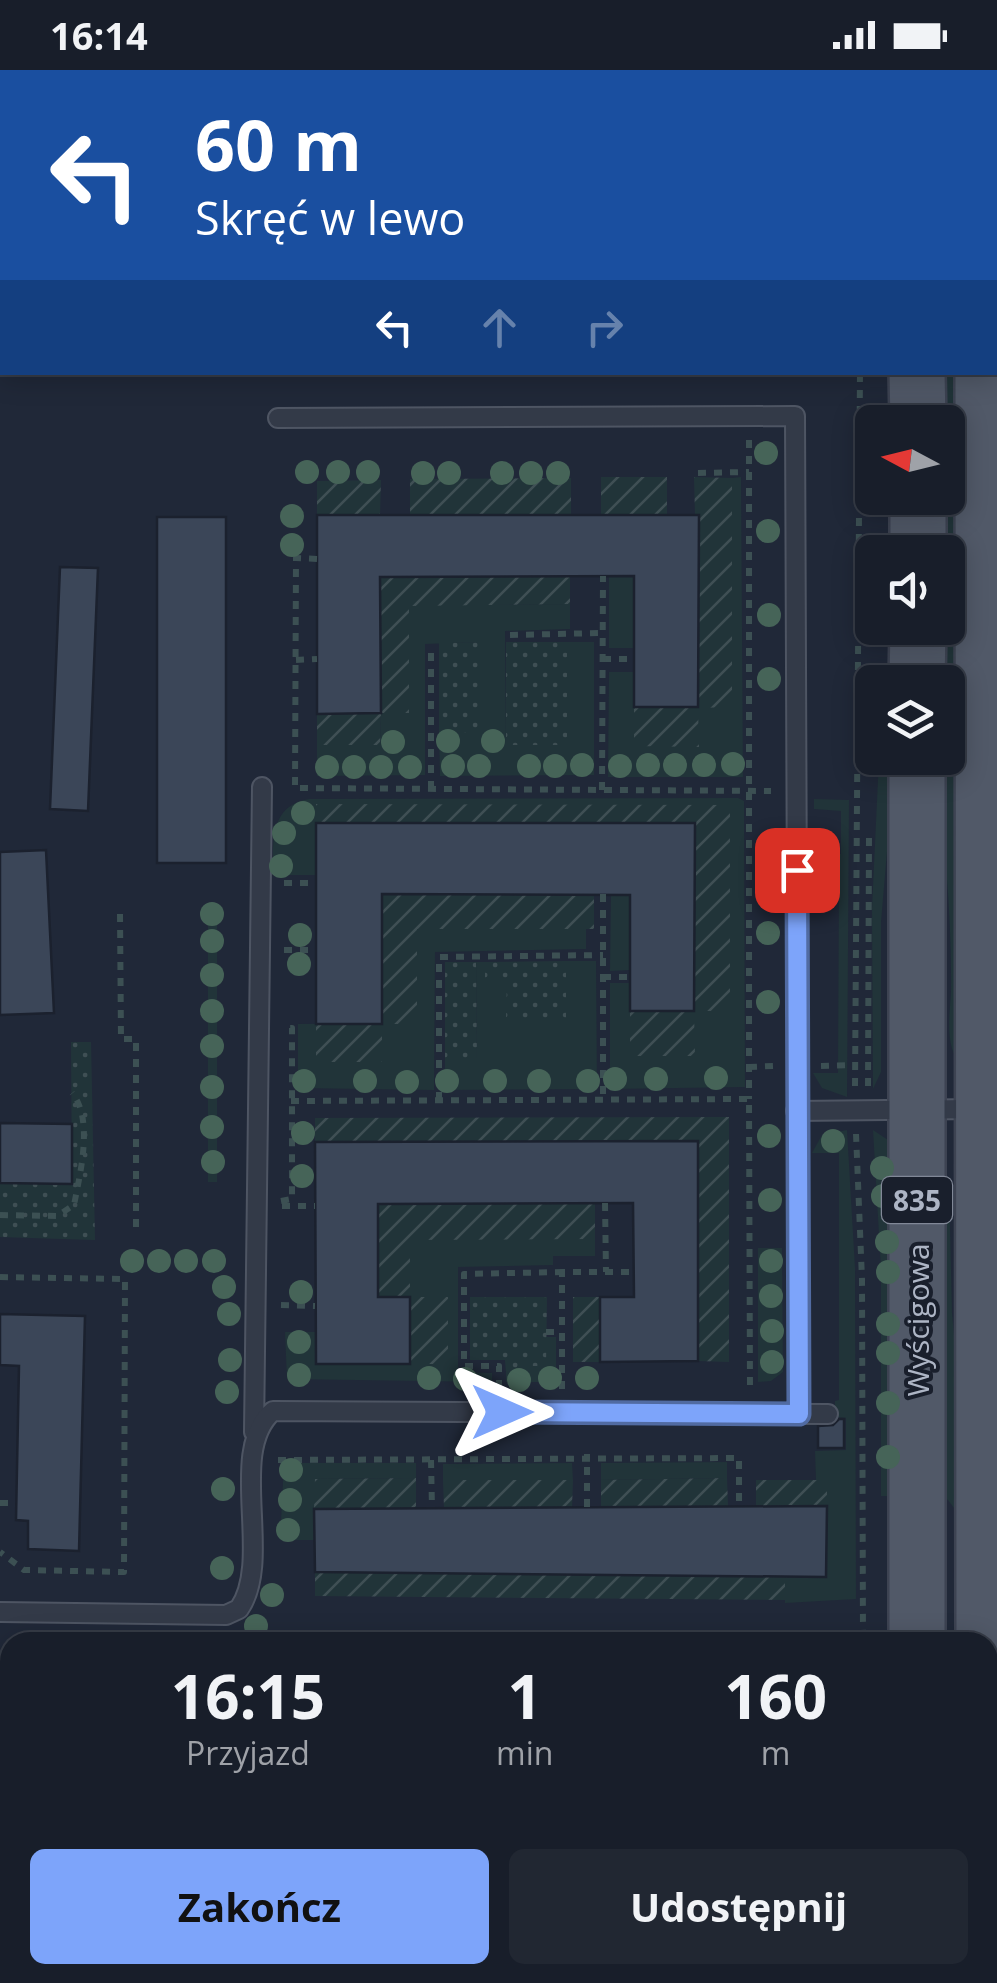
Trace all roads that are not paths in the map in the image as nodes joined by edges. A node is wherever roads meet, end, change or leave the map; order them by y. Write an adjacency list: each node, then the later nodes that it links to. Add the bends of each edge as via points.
1 (916, 375): 3 (main road)
2 (983, 375): 8 (main road, 835)
3 (901, 405)
4 (278, 418): 9 (lane, via 795,416)
5 (893, 775): 7 (main road, Wyścigowa / 835)
6 (262, 786): 12 (lane)
7 (880, 1109): 8 (lane); 9 (lane); 14 (main road, Wyścigowa / 835)
8 (991, 1109): 15 (main road, 835)
9 (796, 1111): 10 (lane)
10 (799, 1414): 11 (lane); 12 (lane, via 273,1411 259,1428)
11 (828, 1414)
12 (254, 1452): 13 (lane, via 250,1572 239,1608 226,1615)
13 (0, 1612)
14 (916, 1632)
15 (984, 1632)

